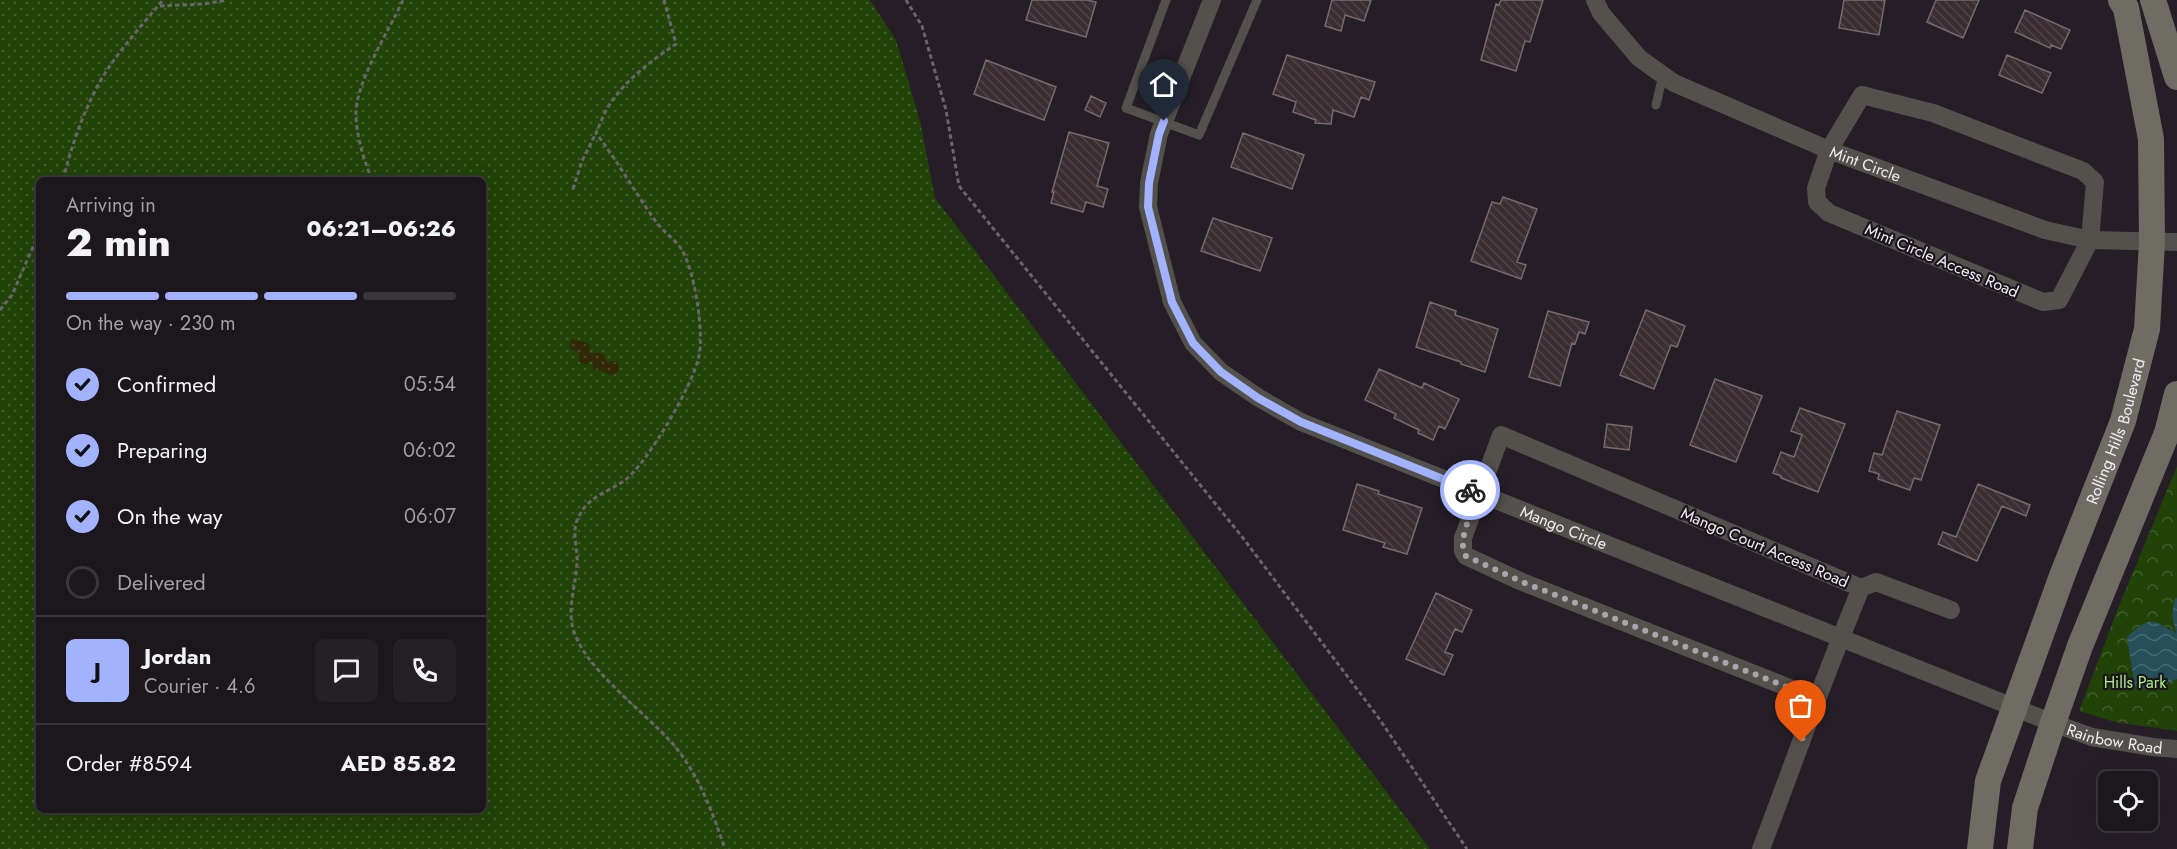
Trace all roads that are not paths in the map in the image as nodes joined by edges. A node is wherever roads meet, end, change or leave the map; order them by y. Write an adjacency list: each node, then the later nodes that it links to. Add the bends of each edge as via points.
1 (1167, 0): 9 (lane, via 1126,108)
2 (1212, 0): 9 (street, Mango Circle)
3 (1257, 0): 9 (lane, via 1199,135)
4 (1594, 0): 6 (street, Mint Circle, via 1601,14 1639,58)
5 (2137, 2): 7 (main road, Rolling Hills Boulevard); 12 (main road, Rolling Hills Boulevard)
6 (1663, 75): 8 (lane); 10 (street, Mint Circle)
7 (2177, 77)
8 (1656, 105)
9 (1164, 121): 14 (street, Mango Circle, via 1149,183 1148,207 1172,302 1193,343 1221,372 1301,422)
10 (1829, 150): 11 (street, Mint Circle, via 2045,230); 11 (street, via 1862,95 1932,113 2083,171 2095,182); 11 (street, Mint Circle Access Road, via 1816,188 1817,202 1829,213 2043,302 2059,300)
11 (2090, 240): 12 (street, Mint Circle)
12 (2164, 242): 19 (main road, Rolling Hills Boulevard, via 2123,421)
13 (2177, 394): 20 (main road, via 2168,433 2080,646)
14 (1479, 493): 15 (street, Mango Court Access Road, via 1500,435); 17 (street, Mango Circle); 18 (street, via 1463,538 1466,556)
15 (1861, 588): 16 (street, via 1876,582); 17 (street, Mango Court Access Road)
16 (1951, 610)
17 (1840, 638): 18 (street, Mango Court Access Road); 19 (street, Mango Circle)
18 (1817, 699): 22 (street, Mango Court Access Road)
19 (2015, 708): 20 (street, Mango Circle); 23 (main road, Rolling Hills Boulevard, via 1988,781)
20 (2053, 723): 21 (street, Rainbow Road, via 2092,737); 24 (main road, via 2025,808)
21 (2177, 749)
22 (1761, 849)
23 (1980, 849)
24 (2020, 849)

